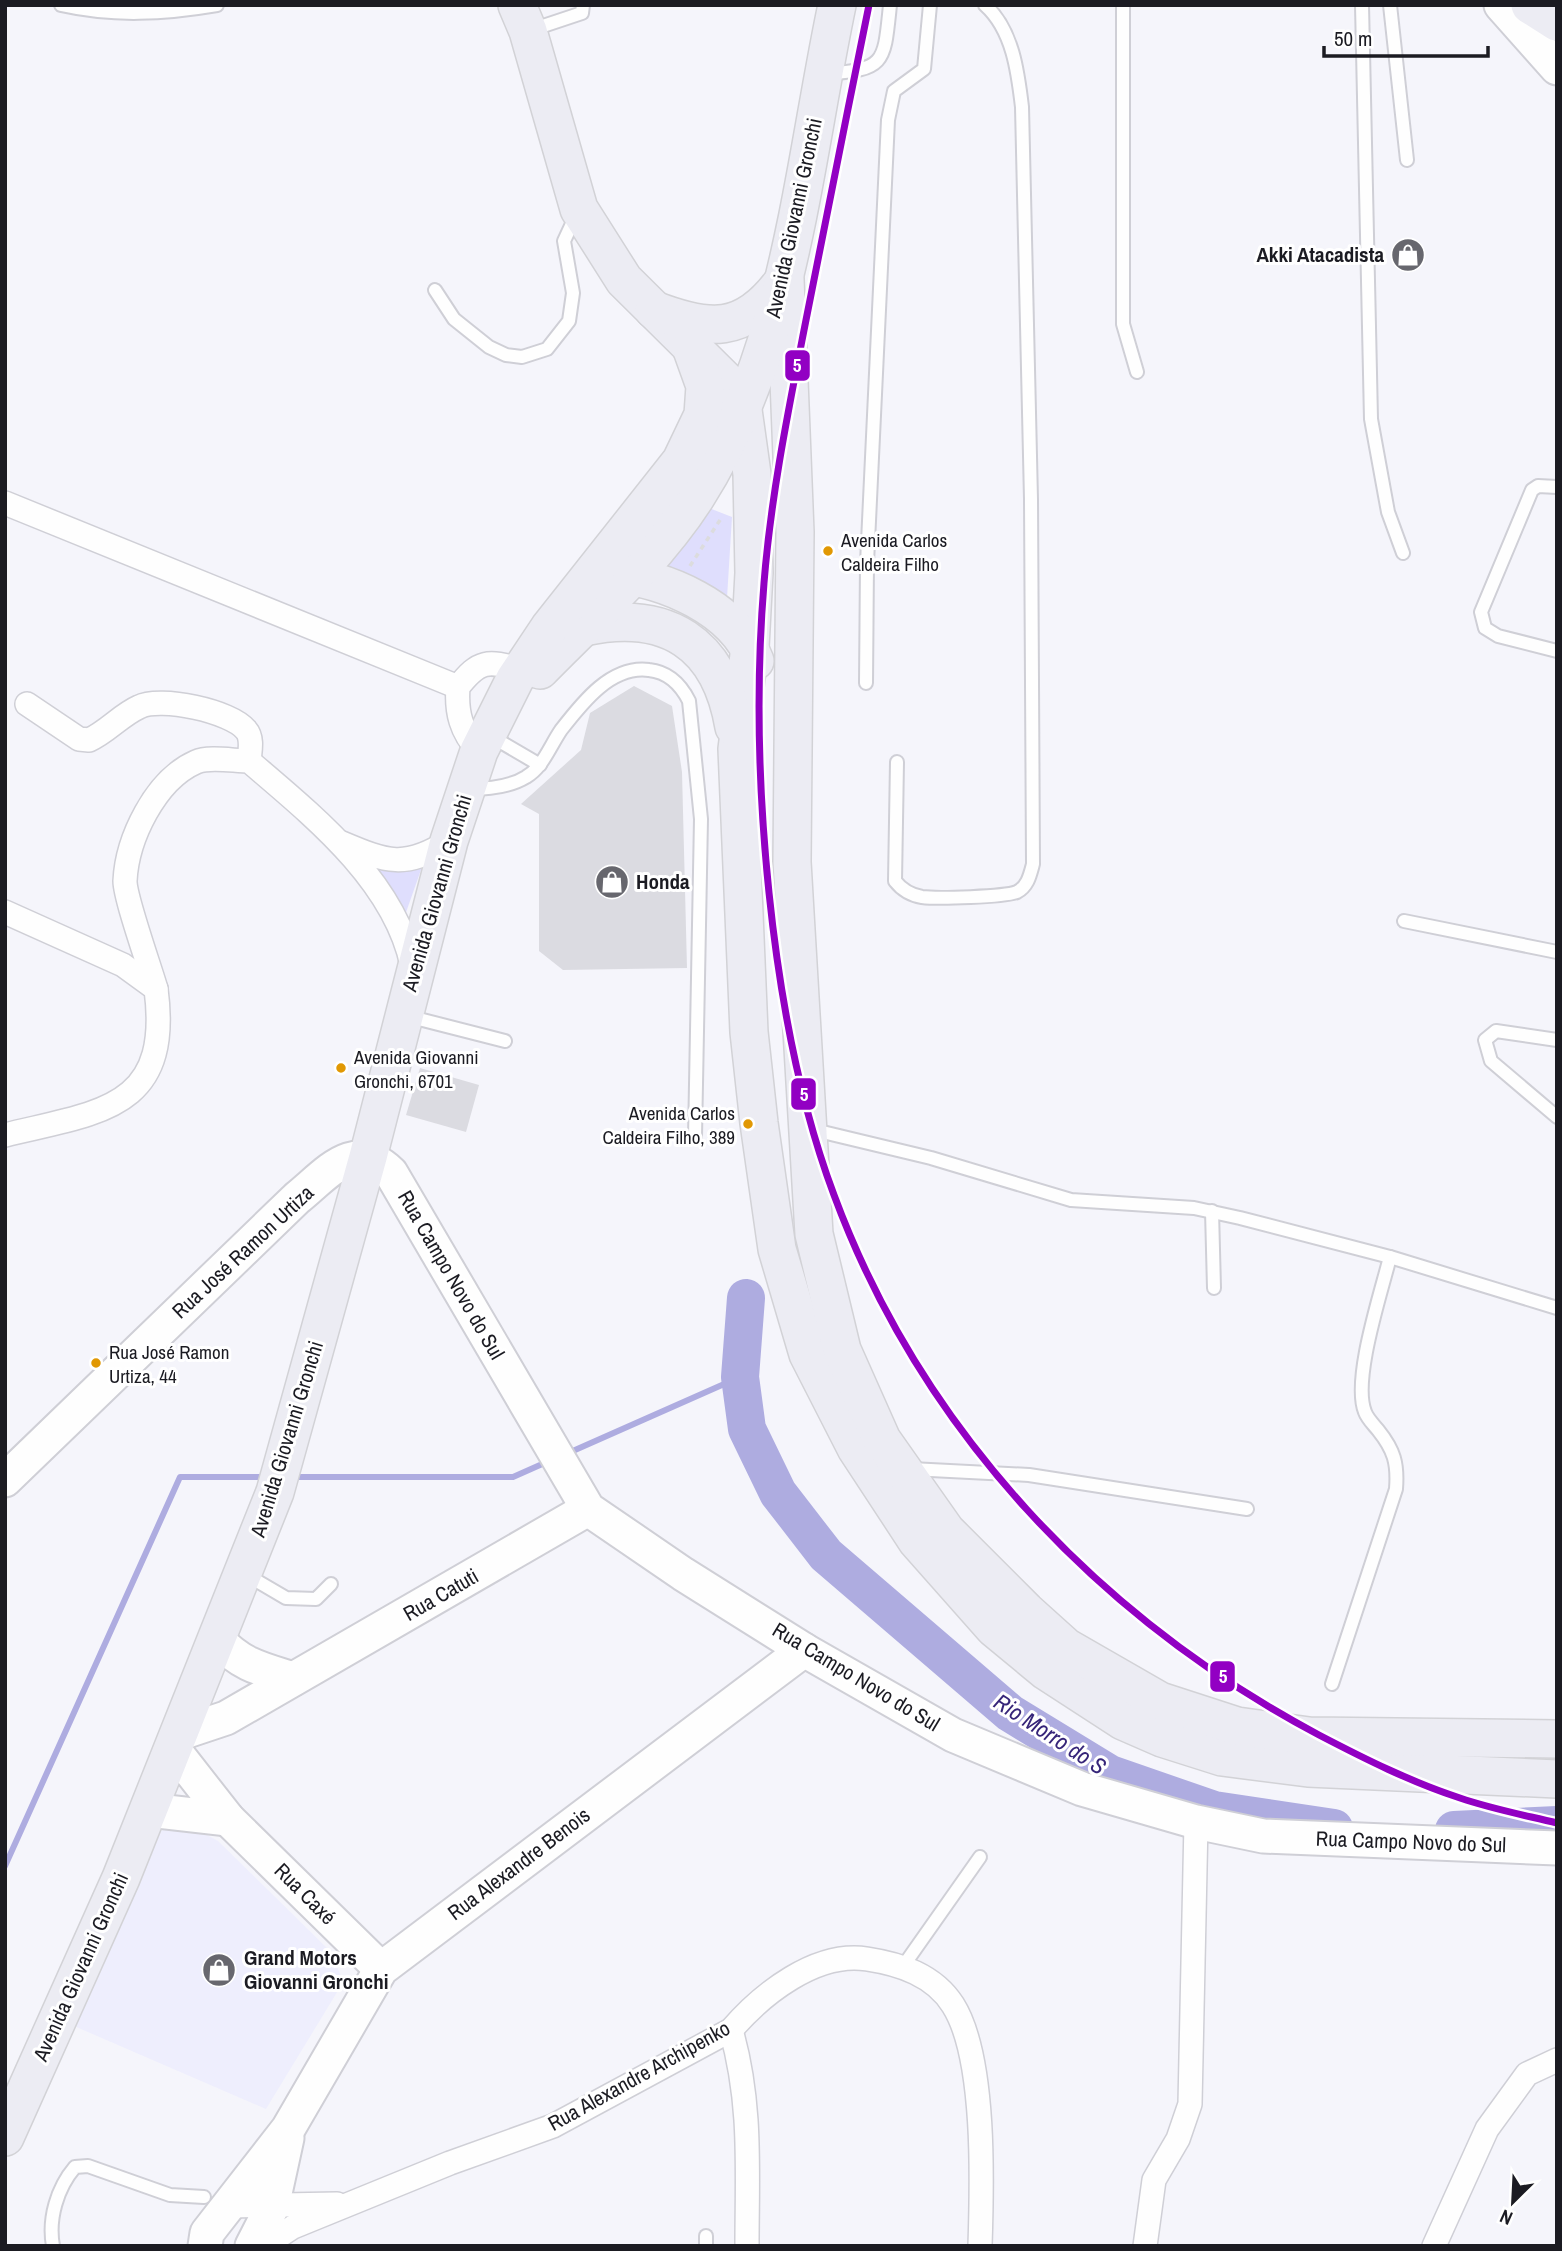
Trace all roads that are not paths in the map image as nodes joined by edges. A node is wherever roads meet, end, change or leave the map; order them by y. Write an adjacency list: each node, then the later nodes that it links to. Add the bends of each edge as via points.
1 (61, 5): 2 (lane, via 152,14)
2 (218, 5)
3 (583, 5): 13 (lane, via 582,13)
4 (837, 5): 16 (main road, Avenida Giovanni Gronchi)
5 (890, 5): 16 (lane, via 887,37 876,62 864,71)
6 (930, 5): 35 (lane, via 927,61 918,76 894,91 888,120 867,563)
7 (985, 5): 42 (lane, via 996,15 1011,49 1022,107 1031,499 1033,864 1027,883 1016,892 985,895 921,897 903,891 895,881)
8 (1124, 5): 23 (lane, via 1123,324)
9 (1363, 5): 28 (lane, via 1371,419 1388,512)
10 (1390, 5): 17 (lane)
11 (1501, 5): 15 (street)
12 (1530, 5): 14 (main road)
13 (522, 18): 18 (main road)
14 (1557, 22)
15 (1557, 68)
16 (823, 75): 19 (main road, Avenida Giovanni Gronchi)
17 (1407, 160)
18 (579, 209): 20 (lane, via 565,241 573,293 569,321 547,348 522,357 489,348 454,319); 21 (main road, via 624,280)
19 (785, 279): 21 (main road, via 764,308 730,324 675,318); 24 (main road, Avenida Giovanni Gronchi); 39 (main road, via 795,532)
20 (435, 289)
21 (653, 310): 22 (main road)
22 (691, 346): 24 (main road, via 731,386); 30 (main road, Avenida Giovanni Gronchi, via 705,386 703,415 681,461)
23 (1137, 372)
24 (743, 410): 27 (main road, Avenida Giovanni Gronchi); 27 (main road, via 752,474)
25 (1557, 487): 33 (lane, via 1538,485 1532,491 1481,612 1485,628 1498,636)
26 (5, 503): 36 (street)
27 (725, 508): 29 (main road, Avenida Giovanni Gronchi); 32 (main road)
28 (1403, 553)
29 (631, 578): 30 (main road, via 604,574); 31 (main road, Avenida Giovanni Gronchi); 32 (main road, via 664,584 715,611)
30 (584, 581): 34 (main road, Avenida Giovanni Gronchi)
31 (584, 627): 38 (main road, Avenida Giovanni Gronchi); 40 (main road, via 634,620 688,640 717,672 728,696)
32 (750, 647): 39 (main road); 40 (main road)
33 (1557, 651)
34 (521, 669): 36 (street, via 484,663 475,666); 38 (main road, Avenida Giovanni Gronchi)
35 (866, 683)
36 (458, 687): 38 (street, via 459,720)
37 (27, 704): 41 (street, via 79,739 89,740 139,707 161,701 193,708 236,722 247,731)
38 (488, 734): 43 (lane); 44 (main road, Avenida Giovanni Gronchi)
39 (791, 746): 56 (main road, via 792,862)
40 (737, 749): 76 (main road, via 749,1032 776,1249 808,1354 856,1448 917,1541 994,1628 1046,1671 1123,1721 1162,1738 1222,1757 1308,1768)
41 (249, 761): 46 (street); 51 (street, via 197,761 174,777 145,811 125,884)
42 (897, 762)
43 (540, 765): 44 (lane, via 526,778 499,787); 58 (lane, via 561,730 591,696 627,670 658,671 681,685 690,701 701,819)
44 (466, 789): 45 (main road, Avenida Giovanni Gronchi)
45 (449, 841): 46 (street, via 405,862 377,858); 50 (main road, Avenida Giovanni Gronchi)
46 (342, 843): 50 (street, via 404,930)
47 (5, 912): 51 (street, via 123,965)
48 (1404, 921): 49 (lane)
49 (1557, 952)
50 (414, 972): 52 (main road, Avenida Giovanni Gronchi)
51 (156, 989): 57 (street, via 158,1037 139,1087 102,1111)
52 (403, 1015): 54 (lane); 59 (main road, Avenida Giovanni Gronchi)
53 (1557, 1040): 55 (lane, via 1496,1031 1485,1040 1491,1061)
54 (505, 1041)
55 (1557, 1117)
56 (806, 1128): 60 (lane, via 931,1158 1071,1200); 64 (main road, via 814,1234 842,1350 882,1440)
57 (5, 1135)
58 (695, 1137)
59 (368, 1157): 65 (street, Rua José Ramon Urtiza, via 347,1159 298,1198); 67 (street, Rua Campo Novo do Sul, via 391,1173); 68 (main road, Avenida Giovanni Gronchi, via 275,1493)
60 (1212, 1211): 61 (lane); 62 (lane)
61 (1390, 1257): 63 (lane); 73 (lane, via 1361,1393 1365,1413 1392,1449 1398,1465 1396,1489)
62 (1214, 1288)
63 (1557, 1308)
64 (905, 1468): 66 (lane, via 1029,1475); 74 (main road, via 946,1531 1026,1611 1066,1647 1160,1701 1237,1727 1310,1736)
65 (5, 1480)
66 (1247, 1508)
67 (588, 1509): 71 (street, Rua Campo Novo do Sul); 72 (street, Rua Catuti)
68 (244, 1573): 69 (lane, via 286,1598 316,1599); 70 (main road, Avenida Giovanni Gronchi)
69 (331, 1584)
70 (218, 1640): 72 (street, via 234,1657 255,1668); 75 (main road, Avenida Giovanni Gronchi)
71 (804, 1650): 79 (street, Rua Campo Novo do Sul, via 953,1735 1082,1789); 83 (street, Rua Alexandre Benois)
72 (293, 1679): 75 (street, Rua Catuti)
73 (1332, 1684)
74 (1557, 1739)
75 (177, 1741): 77 (main road, Avenida Giovanni Gronchi); 78 (street, Rua Caxé)
76 (1557, 1779)
77 (149, 1810): 78 (street); 87 (main road, Avenida Giovanni Gronchi)
78 (228, 1819): 83 (street, Rua Caxé)
79 (1196, 1822): 80 (street, Rua Campo Novo do Sul, via 1263,1836); 97 (street, via 1190,2104 1178,2139 1154,2180)
80 (1557, 1848)
81 (980, 1857): 82 (lane)
82 (904, 1965): 84 (street, Rua Alexandre Archipenko, via 860,1958 824,1963 781,1984); 96 (street, Rua Alexandre Archipenko, via 933,1983 953,2005 967,2042 983,2155)
83 (381, 1969): 86 (street, Rua Alexandre Benois)
84 (731, 2030): 89 (street, Rua Alexandre Archipenko, via 553,2126); 95 (street, via 747,2104)
85 (1557, 2060): 98 (street, via 1527,2074 1487,2129)
86 (288, 2129): 88 (street, Rua Alexandre Benois); 90 (street, Rua Alexandre Benois)
87 (5, 2137)
88 (217, 2202): 90 (street, Rua Alexandre Archipenko); 91 (street, Rua Alexandre Benois); 92 (lane, via 170,2195 88,2166 75,2167 58,2198 50,2231)
89 (354, 2203): 90 (street, Rua Alexandre Archipenko); 94 (street, Rua Alexandre Archipenko, via 293,2227)
90 (272, 2207): 93 (street, Rua Alexandre Benois)
91 (202, 2242)
92 (53, 2246)
93 (252, 2246)
94 (264, 2246)
95 (747, 2246)
96 (980, 2246)
97 (1144, 2246)
98 (1434, 2246)

